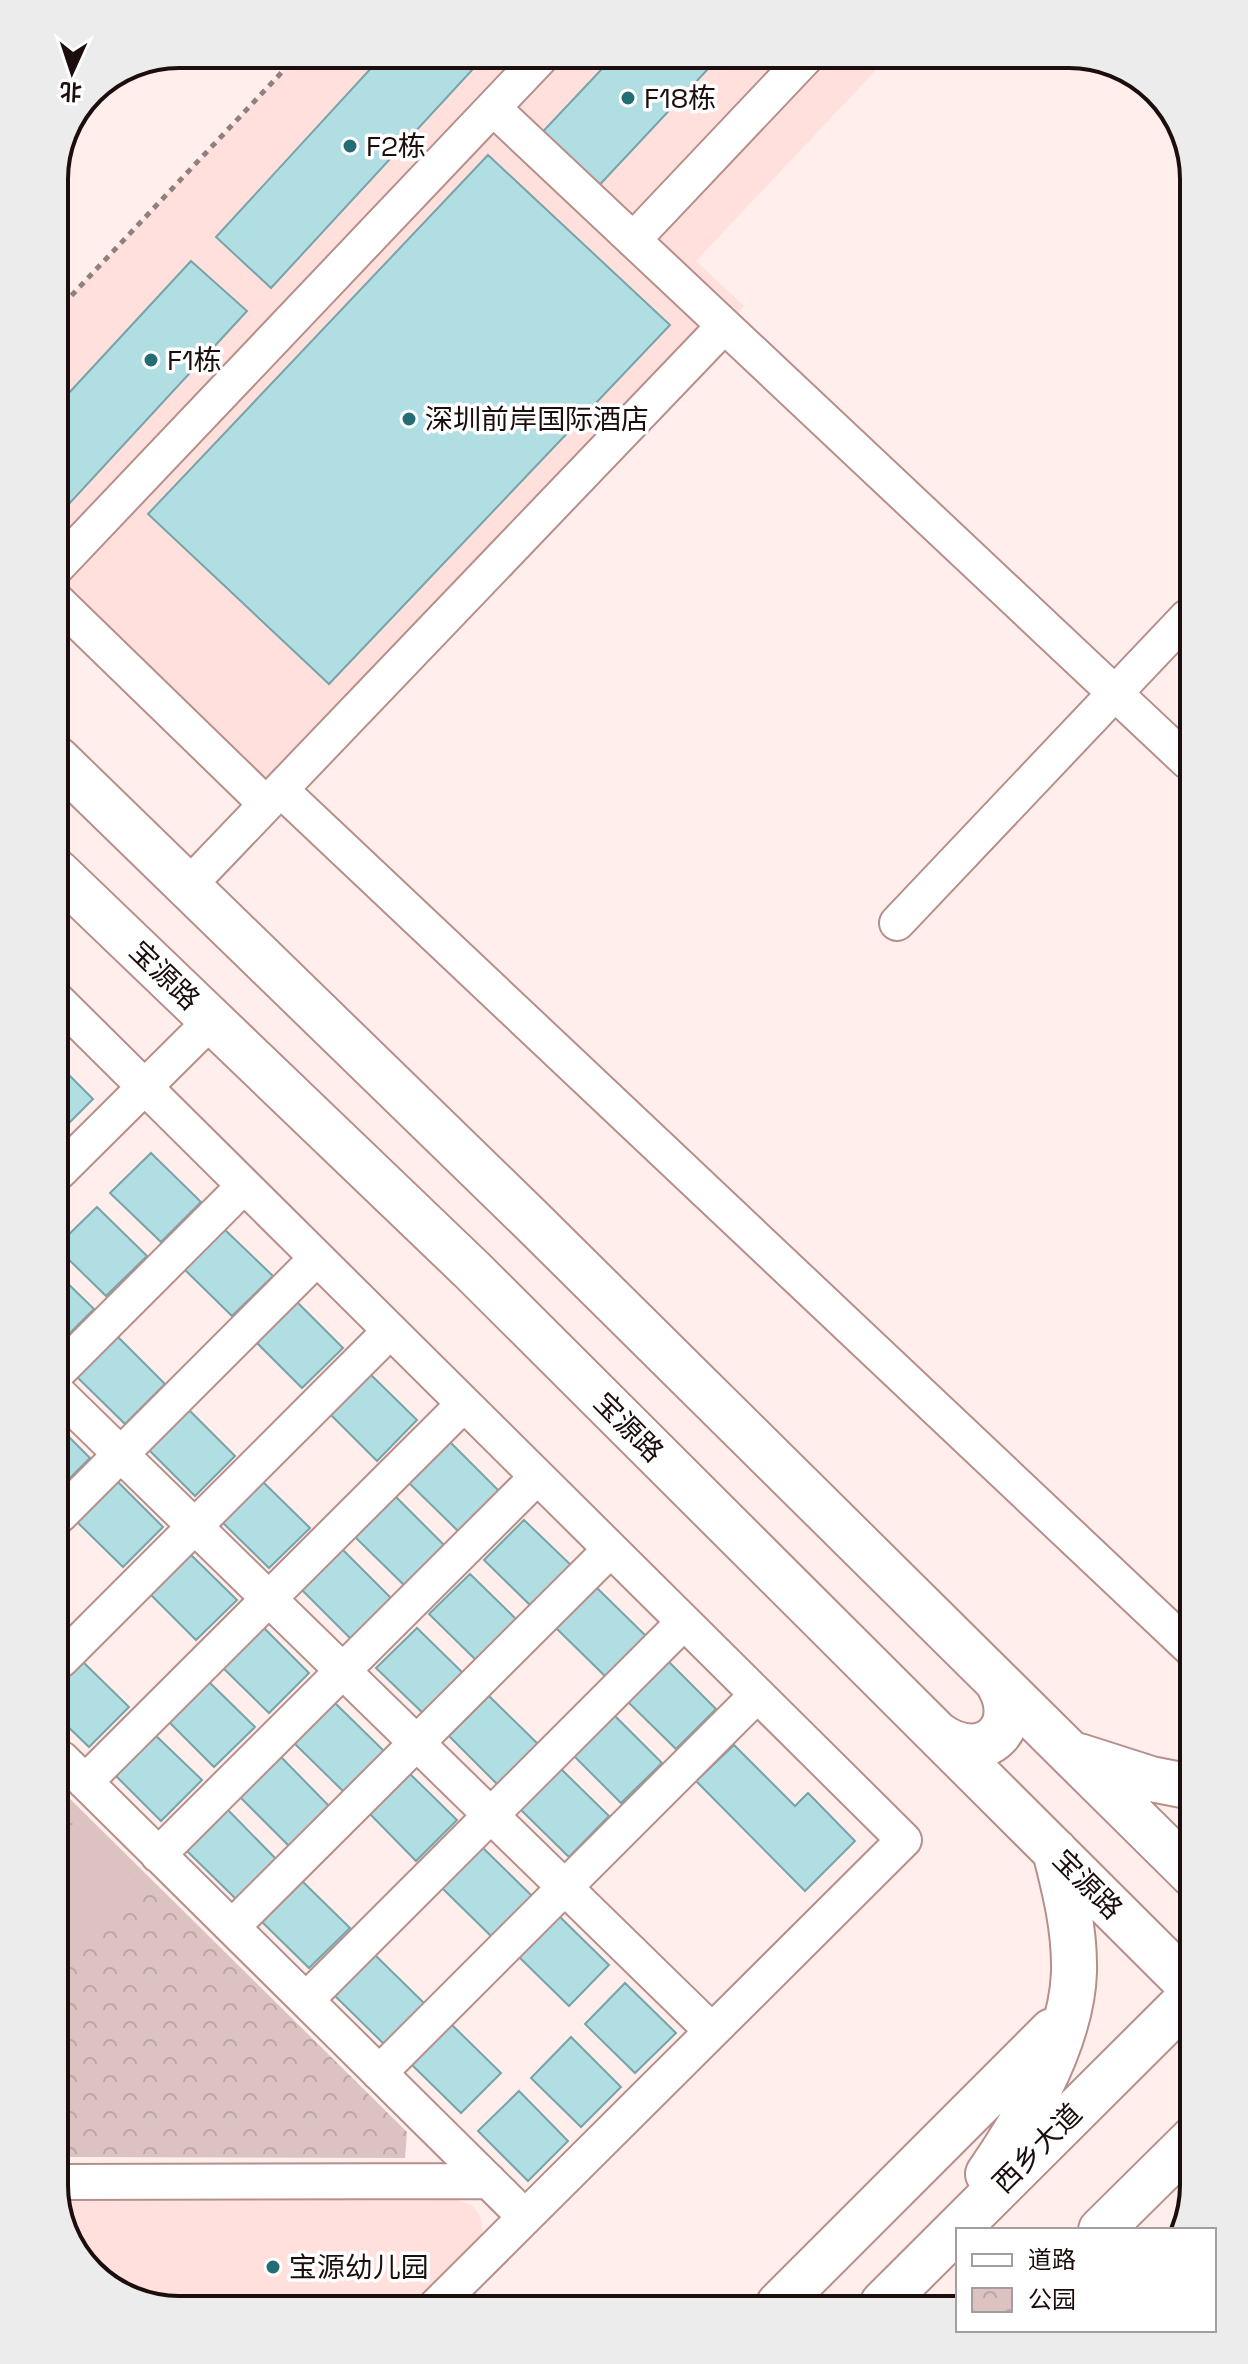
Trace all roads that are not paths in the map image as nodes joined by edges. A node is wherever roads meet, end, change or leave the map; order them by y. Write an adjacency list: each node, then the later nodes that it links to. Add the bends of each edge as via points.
1 (531, 68): 3 (street)
2 (796, 68): 4 (street)
3 (493, 108): 4 (street); 6 (street)
4 (633, 240): 5 (street)
5 (724, 326): 9 (street); 12 (street)
6 (68, 555)
7 (68, 611): 12 (street)
8 (1180, 624): 9 (street)
9 (1114, 693): 10 (street); 15 (street)
10 (1180, 754)
11 (68, 770): 14 (main road)
12 (274, 797): 14 (street); 33 (street)
13 (68, 883): 17 (main road, 宝源路)
14 (188, 886): 36 (main road)
15 (897, 923)
16 (68, 1014): 18 (street)
17 (212, 1020): 18 (street); 38 (main road, 宝源路)
18 (144, 1087): 19 (street); 20 (street)
19 (68, 1163)
20 (244, 1186): 21 (street); 23 (street)
21 (317, 1258): 22 (street); 26 (street)
22 (390, 1331): 25 (street); 29 (street)
23 (68, 1362)
24 (68, 1403): 26 (street)
25 (464, 1404): 27 (street); 31 (street)
26 (121, 1454): 28 (street); 29 (street)
27 (537, 1477): 30 (street); 35 (street)
28 (68, 1507)
29 (195, 1526): 31 (street); 34 (street)
30 (610, 1550): 32 (street); 39 (street)
31 (269, 1599): 35 (street); 41 (street)
32 (684, 1622): 37 (street); 43 (street)
33 (1180, 1639)
34 (68, 1653)
35 (343, 1671): 39 (street); 45 (street)
36 (996, 1680): 38 (main road, via 1007,1717 994,1739 971,1748); 40 (main road)
37 (757, 1695): 47 (street); 53 (street, via 904,1840)
38 (939, 1735): 44 (main road, 宝源路)
39 (417, 1743): 43 (street); 48 (street)
40 (1069, 1753): 42 (main road); 46 (main road)
41 (73, 1770): 45 (street)
42 (1180, 1785)
43 (491, 1815): 47 (street); 50 (street)
44 (1055, 1851): 49 (main road, 宝源路); 52 (main road, via 1073,1934)
45 (158, 1855): 48 (street)
46 (1180, 1862)
47 (565, 1887): 53 (street); 54 (street)
48 (232, 1927): 50 (street)
49 (1180, 1979)
50 (306, 2000): 54 (street)
51 (1180, 2005): 59 (main road, 西乡大道)
52 (1068, 2015): 62 (main road, via 1028,2107); 64 (main road)
53 (712, 2031): 58 (street)
54 (379, 2073): 56 (street)
55 (1180, 2152): 60 (main road)
56 (489, 2181): 57 (street); 58 (street)
57 (68, 2182)
58 (525, 2217): 63 (street)
59 (957, 2228)
60 (1103, 2228)
61 (956, 2229): 62 (main road, 西乡大道)
62 (939, 2246): 65 (street); 66 (main road, 西乡大道)
63 (446, 2296)
64 (787, 2296)
65 (867, 2296)
66 (890, 2296)

